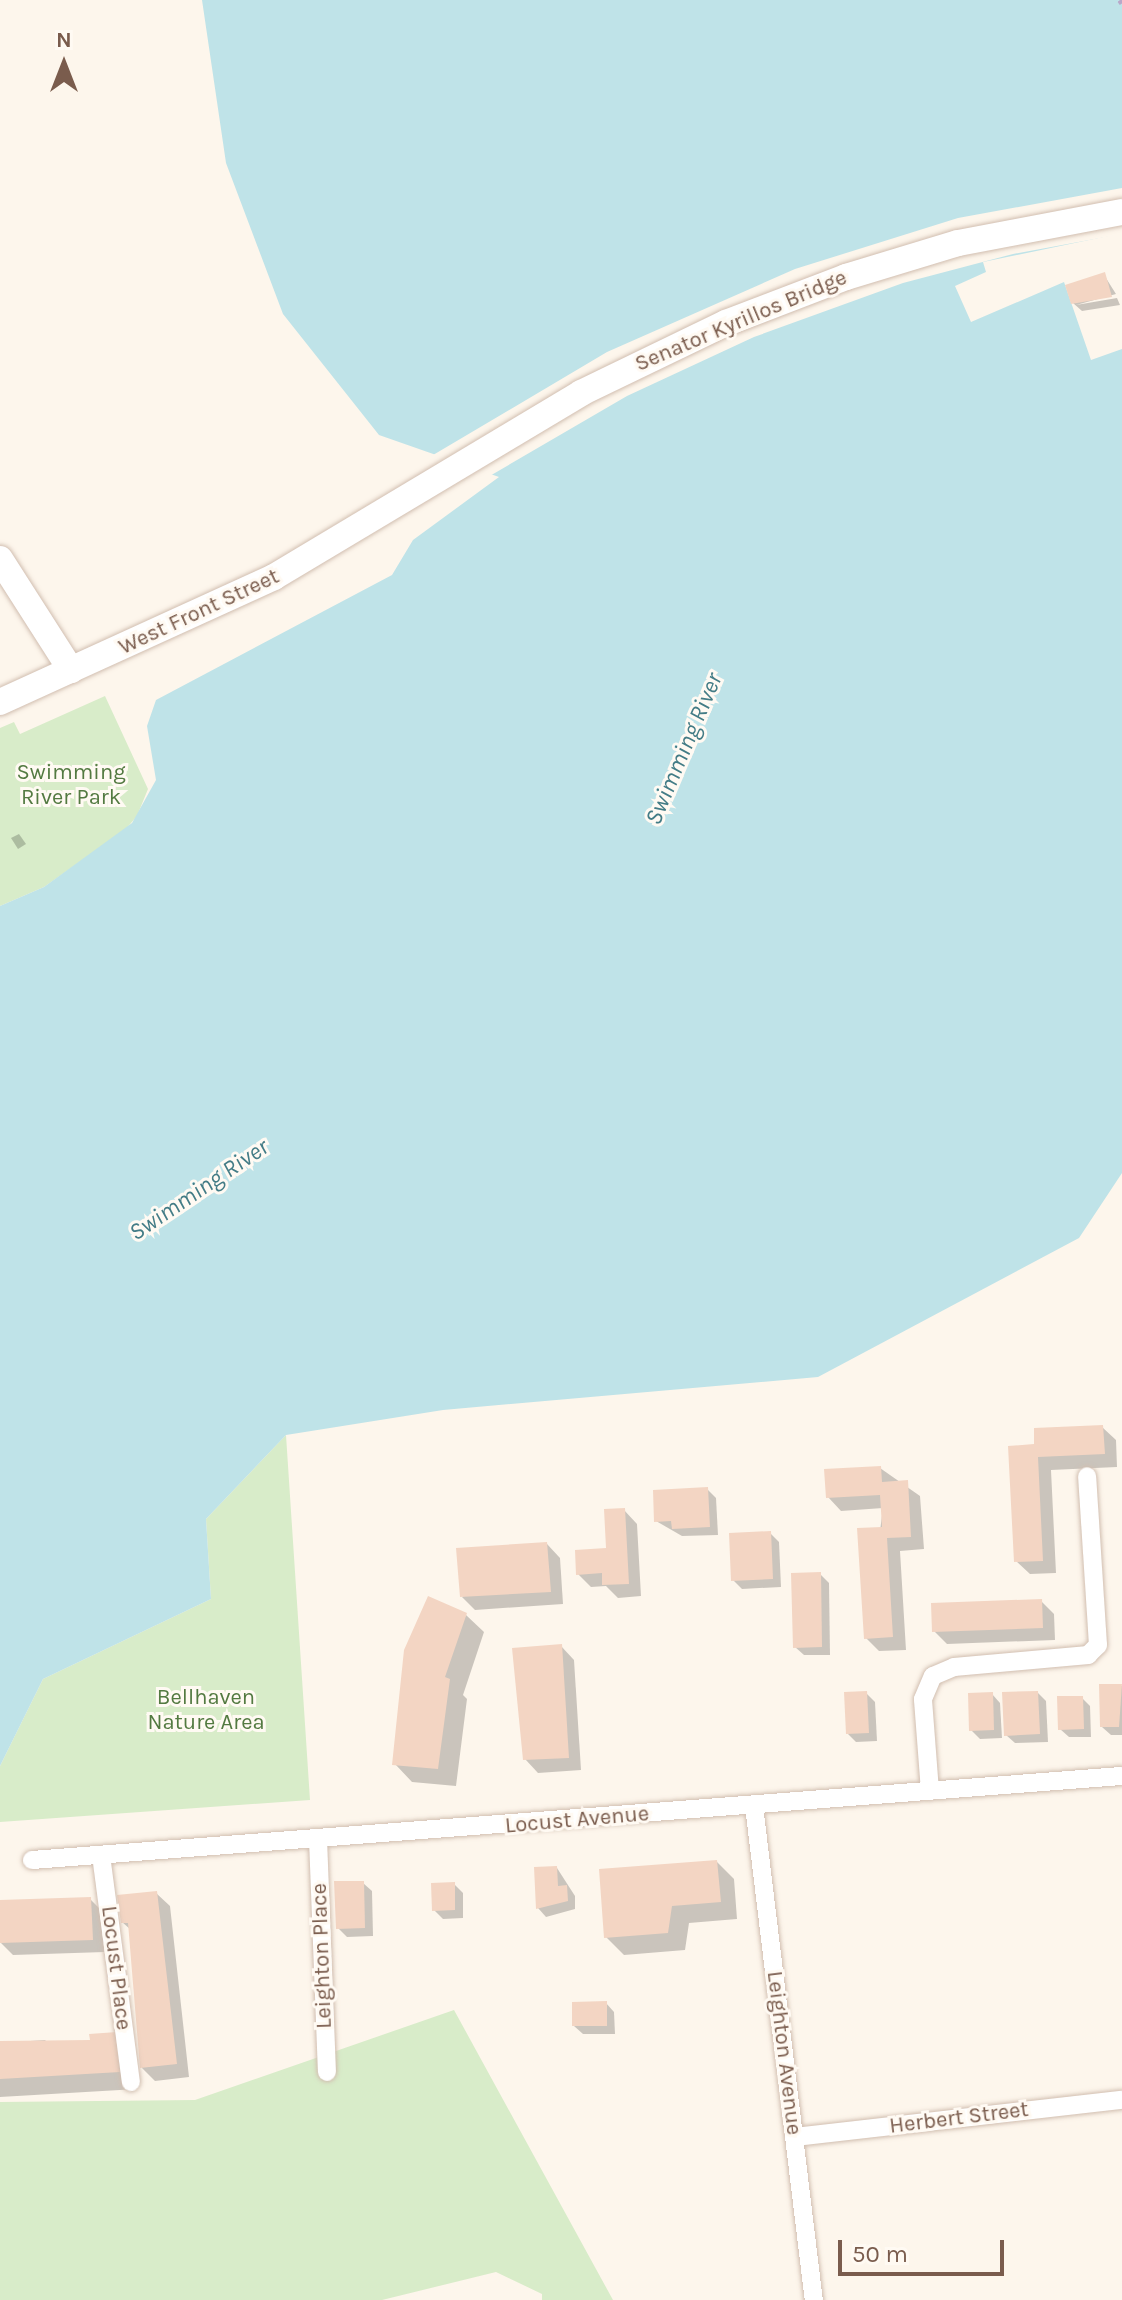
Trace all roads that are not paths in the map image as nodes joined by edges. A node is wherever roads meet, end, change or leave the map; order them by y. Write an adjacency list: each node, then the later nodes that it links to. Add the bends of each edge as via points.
1 (1122, 212): 2 (main road, Senator Kyrillos Bridge, via 958,243 783,299 581,393)
2 (392, 509): 4 (main road, West Front Street, via 274,577)
3 (0, 559): 4 (main road)
4 (71, 670): 5 (main road, West Front Street)
5 (0, 702)
6 (1087, 1476): 8 (street, via 1098,1645 1088,1655 954,1667 933,1676 923,1699)
7 (1122, 1776): 8 (street, Locust Avenue)
8 (930, 1791): 9 (street, Locust Avenue)
9 (754, 1806): 10 (street, Locust Avenue); 16 (street, Leighton Avenue)
10 (318, 1839): 11 (street, Locust Avenue); 13 (street, Leighton Place)
11 (101, 1855): 12 (street, Locust Avenue); 14 (street, Locust Place)
12 (32, 1860)
13 (327, 2072)
14 (131, 2082)
15 (1122, 2100): 16 (street, Herbert Street)
16 (795, 2137): 17 (street, Leighton Avenue)
17 (814, 2300)

